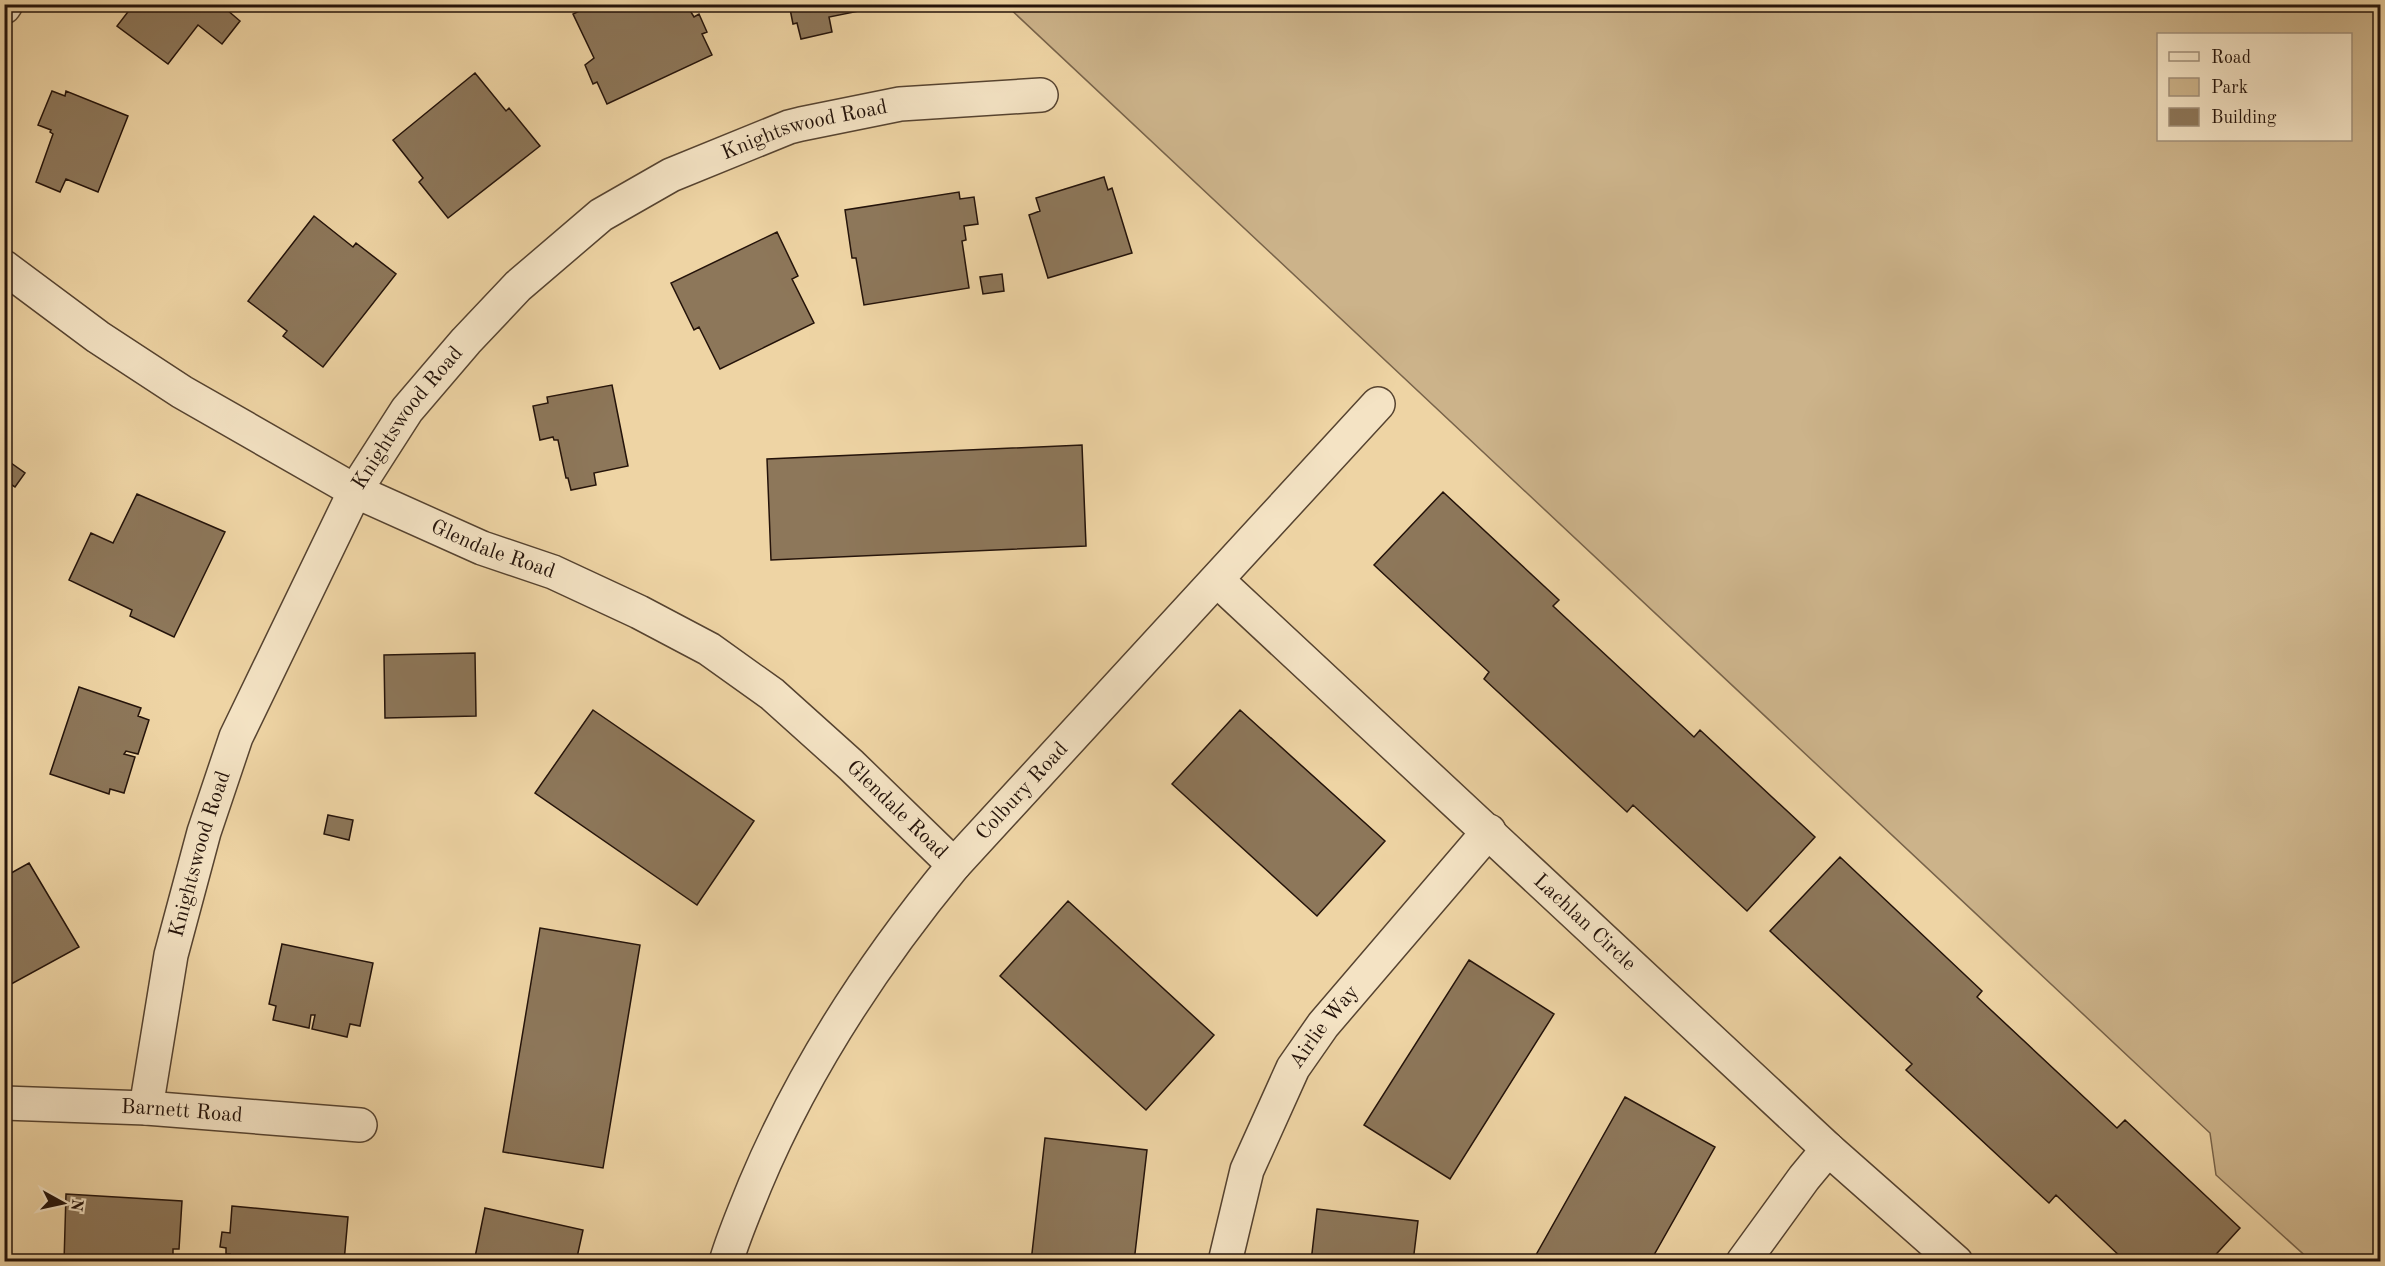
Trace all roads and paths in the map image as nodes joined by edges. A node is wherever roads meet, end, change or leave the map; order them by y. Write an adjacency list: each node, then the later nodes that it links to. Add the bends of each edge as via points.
1 (1041, 95): 4 (street, Knightswood Road, via 900,104 789,127 671,175 601,215 518,286 466,341 408,410)
2 (4, 267): 4 (street, Glendale Road, via 98,337 182,392)
3 (1378, 404): 5 (street, Colbury Road)
4 (355, 491): 7 (street, Glendale Road, via 482,548 553,572 709,649 772,694); 9 (street, Knightswood Road, via 236,737 204,832 171,955)
5 (1218, 581): 6 (street, Lachlan Circle); 7 (street, Colbury Road)
6 (1489, 831): 11 (street, Lachlan Circle); 13 (street, Airlie Way, via 1323,1025 1293,1068 1247,1170)
7 (954, 865): 12 (street, Colbury Road, via 908,921 826,1043 775,1138)
8 (4, 1103): 9 (street, Barnett Road)
9 (146, 1108): 10 (street, Barnett Road)
10 (360, 1125)
11 (1828, 1149): 14 (street); 15 (street, Lachlan Circle)
12 (726, 1262)
13 (1225, 1262)
14 (1743, 1262)
15 (1956, 1262)

